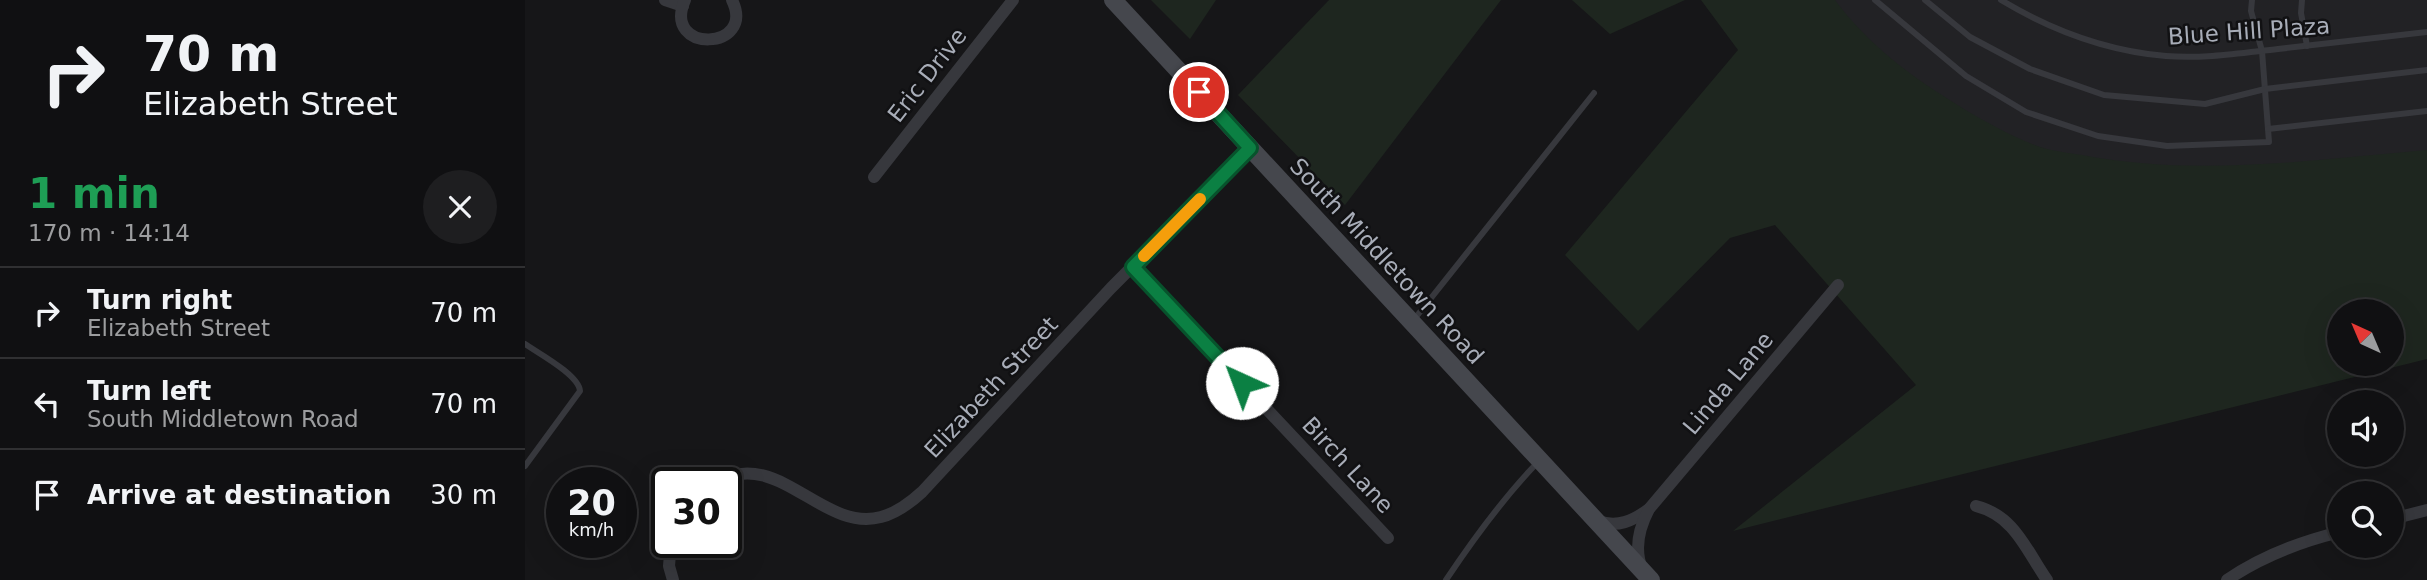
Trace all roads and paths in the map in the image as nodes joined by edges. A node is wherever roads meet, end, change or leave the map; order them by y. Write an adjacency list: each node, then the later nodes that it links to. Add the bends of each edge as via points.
1 (665, 0): 10 (street)
2 (732, 0): 10 (street, via 734,22 727,34 714,40 688,32 682,20)
3 (1013, 0): 20 (street, Eric Drive)
4 (1113, 0): 19 (street, South Middletown Road)
5 (1875, 0): 18 (lane, via 1966,76 2025,112 2098,136 2167,146 2269,142)
6 (1925, 0): 15 (lane, via 1970,37 2030,69 2104,95 2205,104)
7 (2001, 0): 13 (lane, Blue Hill Plaza, via 2054,28 2116,48 2168,56)
8 (2252, 0): 13 (lane)
9 (2302, 0): 12 (lane)
10 (684, 3)
11 (2427, 32): 12 (lane, Blue Hill Plaza)
12 (2307, 46): 13 (lane, Blue Hill Plaza)
13 (2262, 51): 15 (lane)
14 (2427, 70): 15 (lane)
15 (2265, 89): 18 (lane)
16 (1594, 93): 23 (lane)
17 (2427, 111): 18 (lane)
18 (2268, 129)
19 (1250, 148): 21 (street, Elizabeth Street); 23 (street, South Middletown Road)
20 (874, 177)
21 (1133, 267): 27 (street, Elizabeth Street, via 922,492 895,512 865,519 849,516 782,482); 34 (street, Birch Lane)
22 (1838, 285): 29 (street, Linda Lane)
23 (1411, 323): 25 (street, South Middletown Road)
24 (525, 344): 26 (lane, via 572,377 580,391)
25 (1539, 461): 32 (street, South Middletown Road); 38 (lane, via 1475,536)
26 (525, 466)
27 (742, 474)
28 (1976, 506): 39 (street, via 1990,510 2014,528)
29 (1649, 509): 32 (street, Linda Lane, via 1623,523); 36 (street, Linda Lane, via 1638,540 1639,561)
30 (2427, 510): 31 (street)
31 (2404, 516)
32 (1594, 520): 36 (street, South Middletown Road)
33 (2327, 535): 40 (street, via 2271,554)
34 (1388, 538)
35 (670, 558): 37 (street)
36 (1647, 576)
37 (673, 580)
38 (1446, 580)
39 (2047, 580)
40 (2227, 580)

